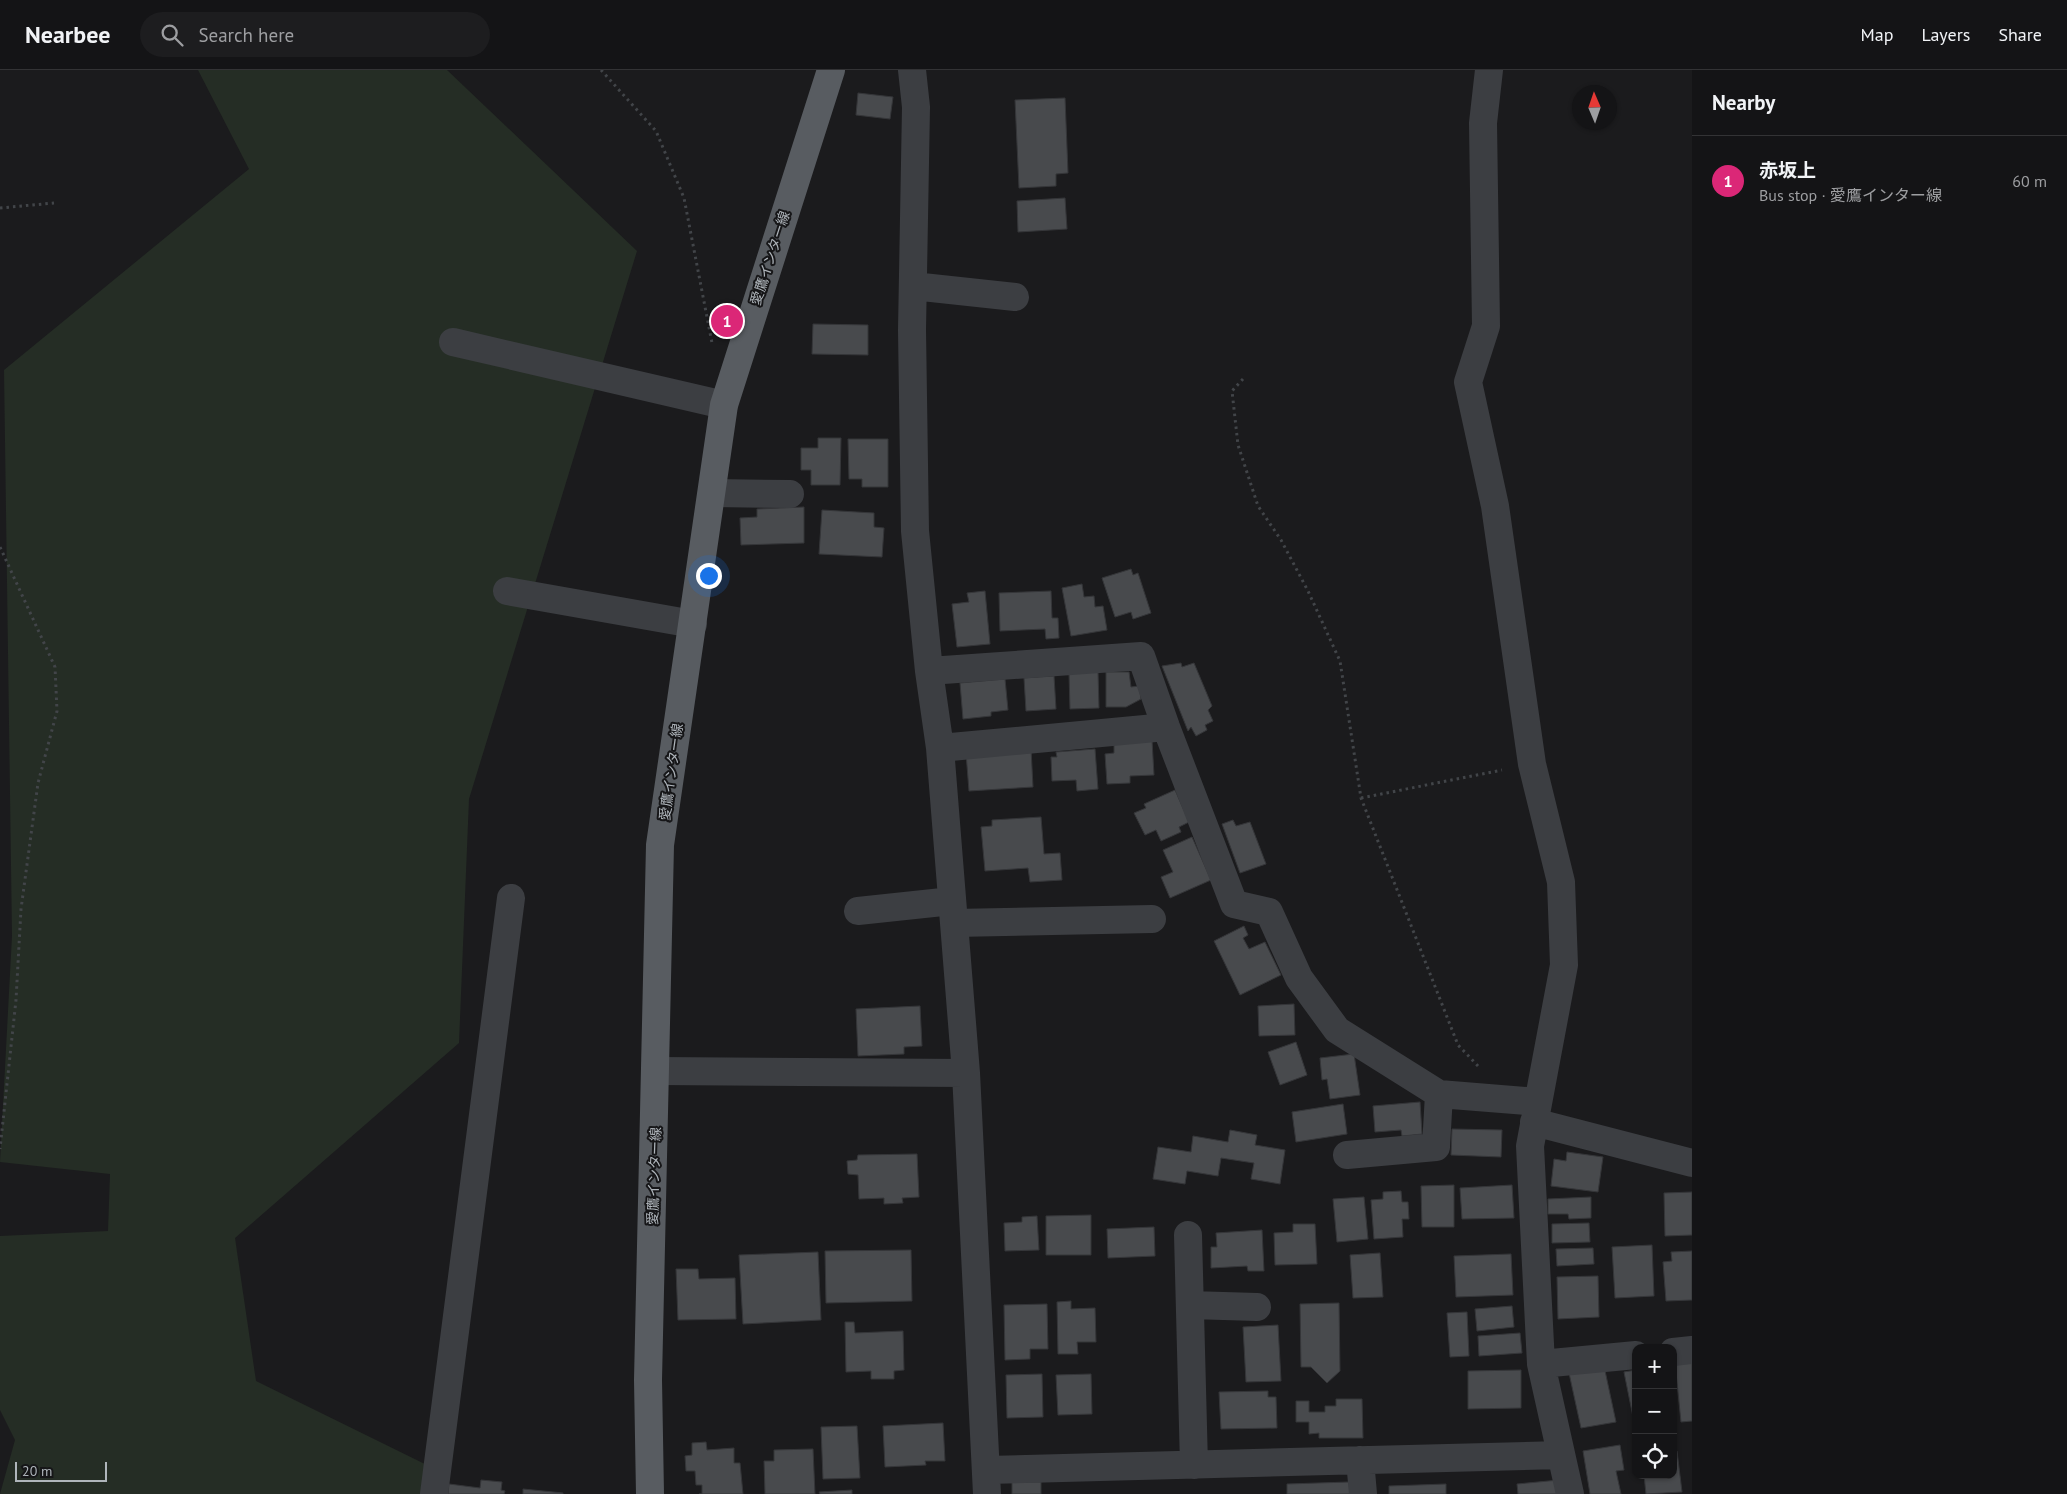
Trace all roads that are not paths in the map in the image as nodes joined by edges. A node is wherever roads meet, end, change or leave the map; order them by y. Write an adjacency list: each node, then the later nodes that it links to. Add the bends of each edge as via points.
1 (831, 70): 7 (main road, 愛鷹インター線)
2 (912, 70): 4 (street, via 916,107)
3 (1490, 70): 22 (street, via 1483,123 1486,326 1468,382 1496,506 1532,764 1561,882 1564,965)
4 (912, 286): 5 (street); 12 (street, via 915,531)
5 (1015, 297)
6 (454, 342): 7 (street)
7 (724, 405): 8 (main road, 愛鷹インター線)
8 (712, 493): 9 (street); 11 (main road, 愛鷹インター線)
9 (790, 494)
10 (507, 591): 11 (street)
11 (693, 624): 19 (main road, 愛鷹インター線, via 660,845)
12 (929, 671): 13 (street, via 1141,656); 14 (street)
13 (1166, 727): 14 (street); 21 (street, via 1234,904 1269,912 1299,978 1337,1030)
14 (940, 748): 17 (street)
15 (511, 898): 36 (street)
16 (858, 911): 17 (street)
17 (953, 912): 18 (street); 20 (street)
18 (1152, 920)
19 (656, 1071): 20 (street); 37 (main road, 愛鷹インター線, via 648,1380)
20 (966, 1073): 35 (street)
21 (1439, 1094): 22 (street, via 1510,1100); 23 (street, via 1436,1147)
22 (1536, 1112): 24 (street); 31 (street, via 1530,1146)
23 (1347, 1155)
24 (1692, 1163)
25 (1188, 1235): 26 (street)
26 (1190, 1305): 27 (street); 34 (street)
27 (1257, 1307)
28 (1692, 1350): 29 (street)
29 (1677, 1352)
30 (1632, 1355): 31 (street)
31 (1540, 1364): 32 (street)
32 (1560, 1455): 33 (street); 39 (street)
33 (1360, 1460): 34 (street); 38 (street)
34 (1194, 1465): 35 (street)
35 (987, 1482)
36 (434, 1494)
37 (650, 1494)
38 (1363, 1494)
39 (1570, 1494)

